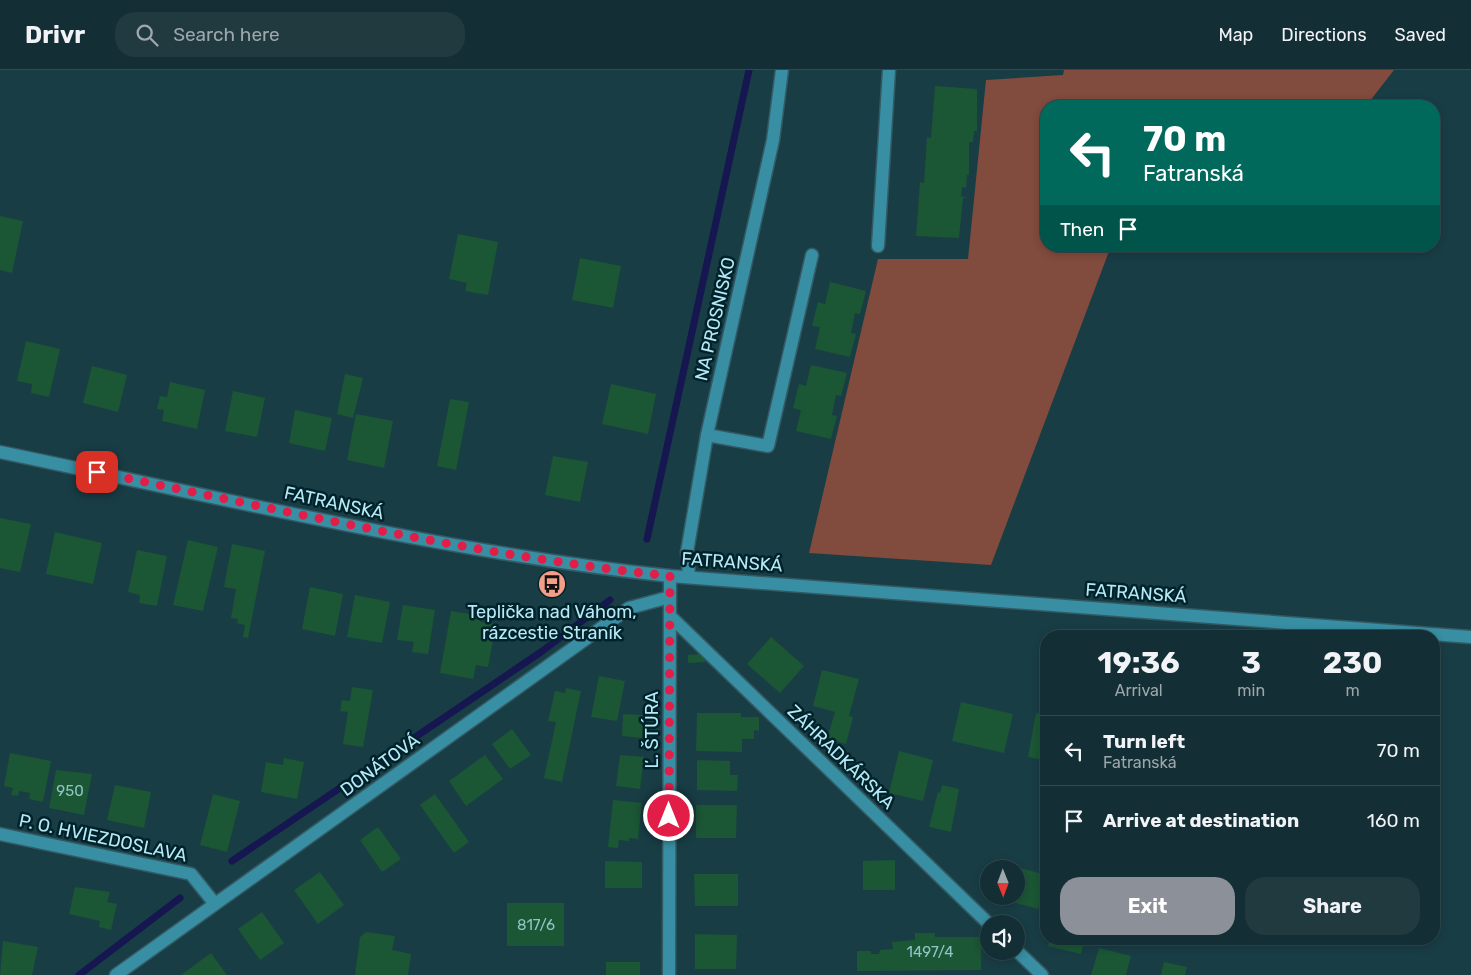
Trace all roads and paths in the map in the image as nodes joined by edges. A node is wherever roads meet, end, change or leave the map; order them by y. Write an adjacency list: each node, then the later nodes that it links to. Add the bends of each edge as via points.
1 (782, 70): 5 (street, NA PROSNISKO, via 773,140)
2 (889, 70): 3 (street)
3 (878, 246)
4 (812, 255): 5 (street, via 768,446)
5 (707, 435): 8 (street, NA PROSNISKO, via 687,552)
6 (0, 452): 7 (street, FATRANSKÁ, via 446,544 585,567)
7 (670, 576): 8 (street, FATRANSKÁ); 9 (street, Ľ. ŠTÚRA)
8 (688, 576): 11 (street, FATRANSKÁ)
9 (670, 597): 10 (street, Ľ. ŠTÚRA); 15 (street, DONÁTOVÁ, via 629,608)
10 (670, 616): 16 (street, ZÁHRADKÁRSKA); 19 (street, Ľ. ŠTÚRA)
11 (1393, 630)
12 (1440, 634): 13 (street, FATRANSKÁ)
13 (1471, 636)
14 (0, 834): 15 (street, P. O. HVIEZDOSLAVA, via 191,874)
15 (215, 904): 18 (street, DONÁTOVÁ)
16 (980, 915)
17 (1025, 959): 20 (street)
18 (116, 975)
19 (669, 975)
20 (1042, 975)

